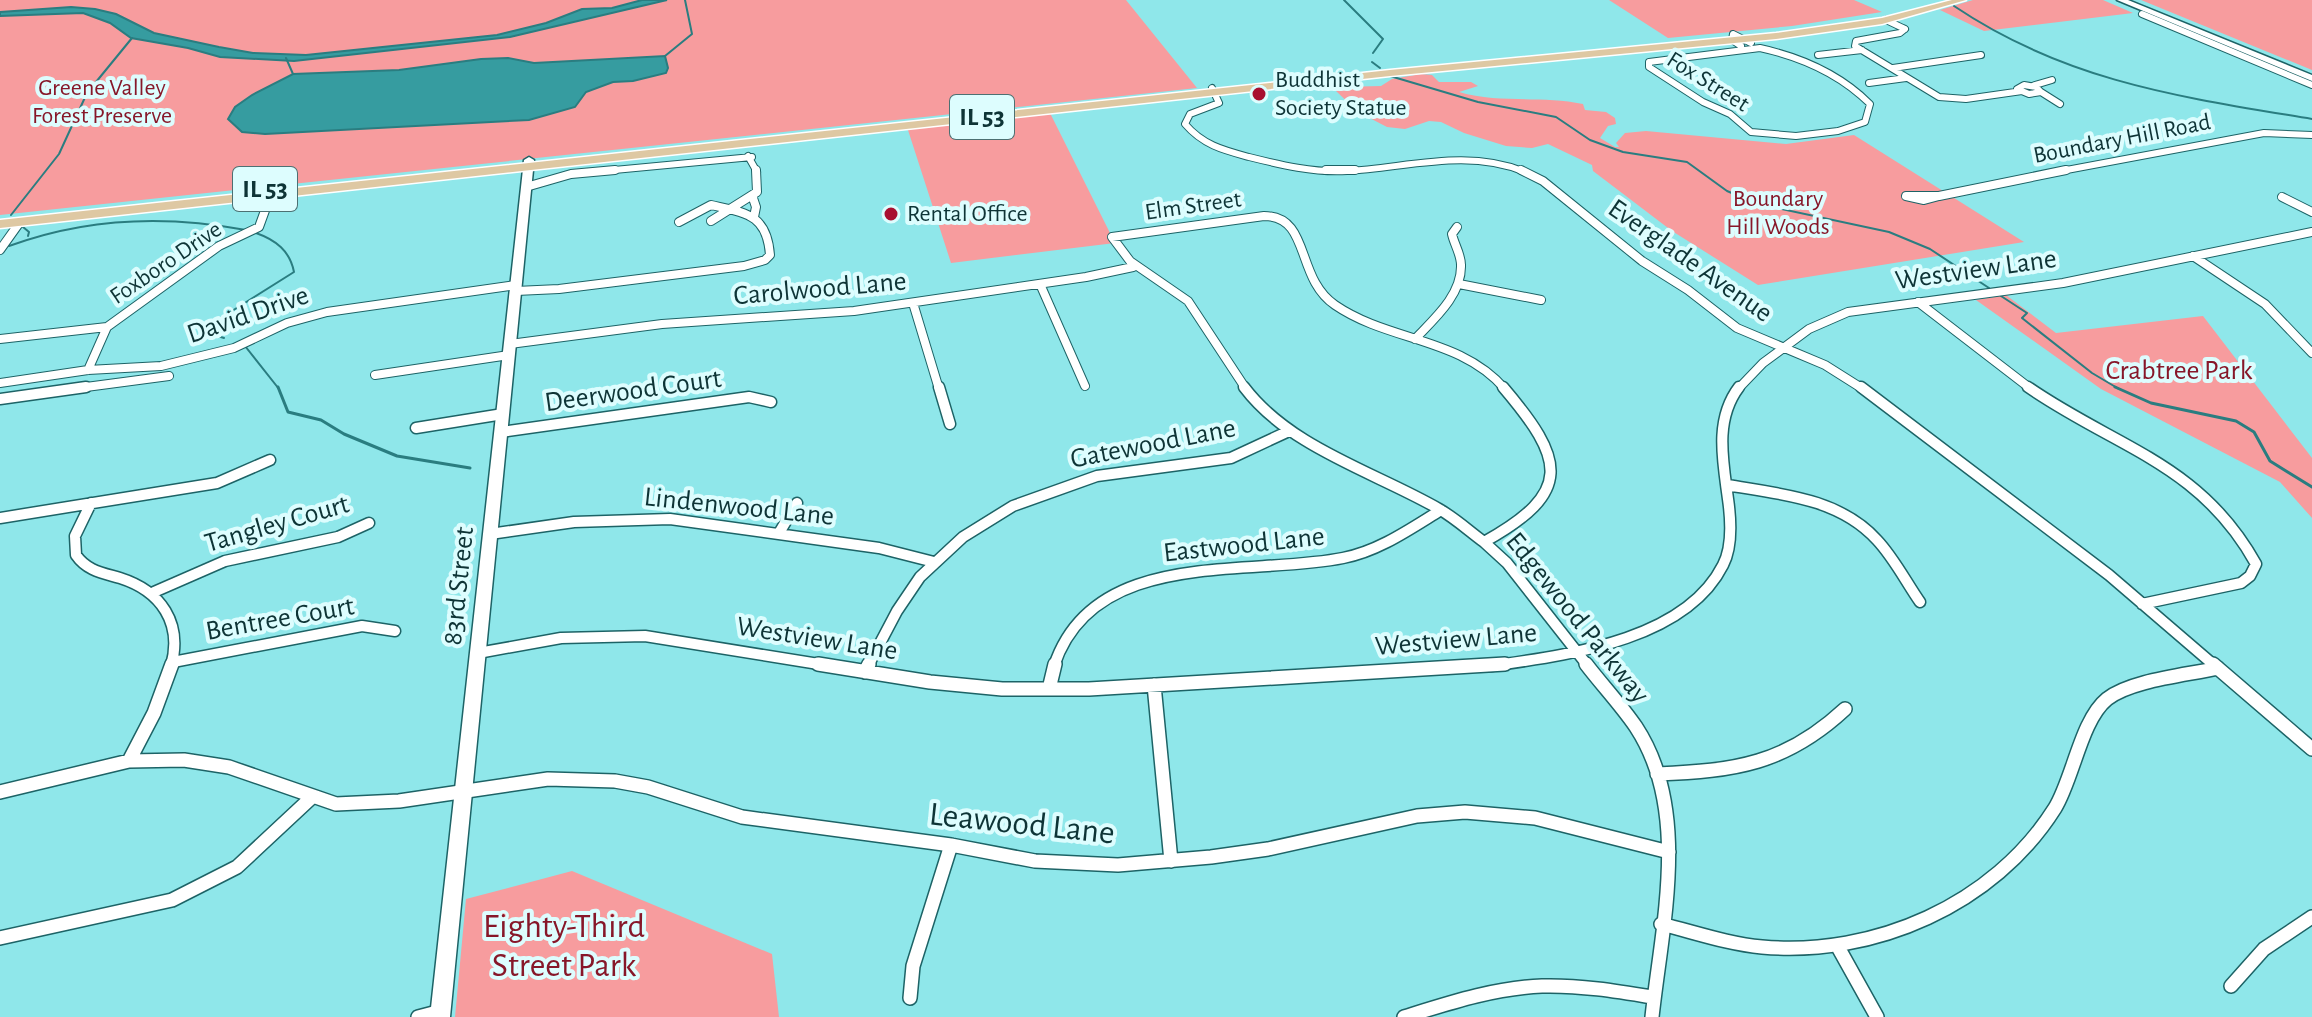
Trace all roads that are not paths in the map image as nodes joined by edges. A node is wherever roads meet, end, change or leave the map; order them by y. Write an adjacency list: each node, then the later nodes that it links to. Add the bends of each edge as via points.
1 (1941, 0): 7 (main road, IL 53, via 1861,19)
2 (1962, 0): 6 (main road, IL 53)
3 (2121, 0): 15 (main road)
4 (2133, 0): 13 (main road)
5 (2142, 14): 18 (street)
6 (1886, 20): 8 (main road, IL 53); 9 (street, via 1905,29 1854,43)
7 (1733, 37): 8 (main road, IL 53); 20 (main road, IL 53)
8 (1746, 44): 8 (street, Fox Street, via 1649,62 1649,67 1751,132 1796,136 1865,122 1870,104 1862,95 1801,60)
9 (1862, 50): 10 (street); 12 (street)
10 (1818, 55)
11 (1981, 55): 12 (street)
12 (1891, 69): 14 (street)
13 (2312, 71)
14 (1906, 78): 17 (street); 21 (street, via 1947,98)
15 (2312, 78)
16 (2052, 80): 19 (street)
17 (1869, 83)
18 (2312, 85)
19 (2032, 86): 21 (street, via 2018,86); 22 (street)
20 (1214, 91): 25 (main road, IL 53); 27 (main road, IL 53); 56 (street, Everglade Avenue, via 1219,103 1190,114 1186,127 1204,143 1240,156 1294,168 1345,171 1465,159 1527,173 1728,322)
21 (2022, 91): 22 (street)
22 (2041, 92): 23 (street)
23 (2060, 104)
24 (2312, 135): 31 (street, Boundary Hill Road, via 2264,133)
25 (711, 146): 26 (street, via 720,155); 27 (main road, IL 53)
26 (752, 157): 28 (street, via 571,174); 30 (street, David Drive, via 760,184)
27 (529, 163): 28 (main road, 83rd Street); 29 (main road, IL 53); 35 (main road, IL 53)
28 (526, 187): 49 (main road, 83rd Street)
29 (271, 194): 38 (main road, IL 53); 53 (street, Foxboro Drive, via 259,227 219,246)
30 (752, 195): 33 (street); 36 (street, David Drive)
31 (1941, 196)
32 (2282, 197): 34 (street)
33 (728, 209): 36 (street); 37 (street); 39 (street, via 711,205)
34 (2312, 212)
35 (0, 217)
36 (754, 217): 49 (street, David Drive, via 770,239 770,255 757,263 568,288)
37 (711, 221)
38 (20, 222): 40 (main road, IL 53); 44 (street)
39 (679, 222)
40 (0, 224)
41 (1457, 227): 48 (street, via 1452,234 1461,260)
42 (2312, 232): 45 (street, Westview Lane)
43 (1112, 237): 46 (street, Edgewood Parkway); 55 (street, Elm Street, via 1280,217 1294,232 1308,278 1325,298 1367,323)
44 (0, 250)
45 (2193, 256): 51 (street, Westview Lane, via 2062,283); 58 (street, via 2265,304)
46 (1133, 267): 47 (street, Carolwood Lane); 69 (street, Edgewood Parkway, via 1188,301 1253,399)
47 (1040, 284): 52 (street, Carolwood Lane); 63 (street)
48 (1459, 284): 50 (street); 55 (street)
49 (516, 288): 57 (main road, 83rd Street); 59 (street, David Drive, via 327,312 287,323 234,348 161,366)
50 (1541, 300)
51 (1918, 302): 56 (street, Westview Lane, via 1840,315 1815,325); 84 (street, via 2036,393 2185,480 2235,527 2256,564 2246,580 2230,587)
52 (913, 303): 57 (street, Carolwood Lane, via 818,315 662,324); 67 (street)
53 (107, 327): 54 (street); 59 (street)
54 (0, 339)
55 (1415, 339): 80 (street, via 1460,354 1491,374 1537,428 1550,453 1553,470 1546,498 1520,523)
56 (1784, 349): 72 (street, Westview Lane, via 1747,379 1727,407); 84 (street, Everglade Avenue, via 1851,380)
57 (510, 350): 60 (street, Carolwood Lane); 66 (main road, 83rd Street)
58 (2312, 353)
59 (88, 370): 62 (street, David Drive)
60 (375, 375)
61 (169, 376): 64 (street)
62 (0, 383)
63 (1085, 386)
64 (0, 399)
65 (771, 402): 70 (street, Deerwood Court, via 749,397)
66 (503, 414): 68 (street); 70 (main road, 83rd Street)
67 (950, 424)
68 (416, 428)
69 (1289, 431): 75 (street, Edgewood Parkway); 81 (street, Gatewood Lane, via 1234,456 1113,472 1049,490 986,521)
70 (501, 432): 79 (main road, 83rd Street)
71 (270, 460): 73 (street, via 217,483)
72 (1727, 485): 83 (street, via 1810,500 1843,514 1878,541); 86 (street, Westview Lane, via 1731,530 1726,562 1702,595 1659,625)
73 (91, 503): 76 (street); 82 (street, via 76,534 77,557 85,566)
74 (797, 503): 78 (street)
75 (1441, 510): 80 (street, Edgewood Parkway); 92 (street, Eastwood Lane, via 1375,548 1346,558 1201,569 1130,588 1091,611 1069,635)
76 (0, 518)
77 (369, 523): 82 (street, Tangley Court, via 338,537 225,561)
78 (779, 533): 79 (street, Lindenwood Lane, via 641,519); 81 (street, Lindenwood Lane)
79 (490, 534): 87 (main road, 83rd Street)
80 (1484, 542): 86 (street, Edgewood Parkway, via 1525,583)
81 (934, 562): 90 (street, Gatewood Lane, via 906,596)
82 (154, 592): 88 (street, via 174,624)
83 (1920, 602)
84 (2142, 604): 89 (street, Everglade Avenue)
85 (395, 631): 88 (street, Bentree Court, via 362,626)
86 (1577, 649): 91 (street, Westview Lane, via 1491,666); 96 (street, Edgewood Parkway, via 1637,729)
87 (478, 653): 90 (street, Westview Lane, via 561,638 645,636); 98 (main road, 83rd Street)
88 (173, 662): 95 (street, via 157,708)
89 (2218, 668): 94 (street, Everglade Avenue); 106 (street, via 2107,699 2094,716 2060,799 2043,827 2006,866 1925,920)
90 (865, 672): 92 (street, Westview Lane, via 973,687)
91 (1154, 685): 92 (street, Westview Lane); 102 (street)
92 (1049, 689)
93 (1845, 709): 96 (street, via 1817,737 1774,760 1732,771)
94 (2310, 745)
95 (129, 761): 97 (street, Leawood Lane); 99 (street, Leawood Lane, via 213,763)
96 (1657, 774): 101 (street, Edgewood Parkway)
97 (0, 792)
98 (463, 792): 99 (street, Leawood Lane, via 350,804); 100 (street, Leawood Lane, via 548,779 603,779 755,819); 110 (main road, 83rd Street)
99 (311, 798): 105 (street, via 237,867 172,900)
100 (951, 845): 102 (street, Leawood Lane, via 1035,861); 109 (street, via 913,966)
101 (1669, 852): 102 (street, Leawood Lane, via 1535,818 1465,812 1417,816 1268,849); 104 (street, Edgewood Parkway)
102 (1171, 861)
103 (2312, 917): 107 (street, via 2264,949)
104 (1661, 924): 106 (street, via 1754,946); 108 (street, Edgewood Parkway)
105 (0, 938)
106 (1838, 947): 114 (street)
107 (2231, 986)
108 (1652, 997): 112 (street, via 1541,986 1476,995); 113 (street, Edgewood Parkway)
109 (910, 998)
110 (440, 1014): 111 (street)
111 (418, 1017)
112 (1404, 1017)
113 (1652, 1017)
114 (1877, 1017)

